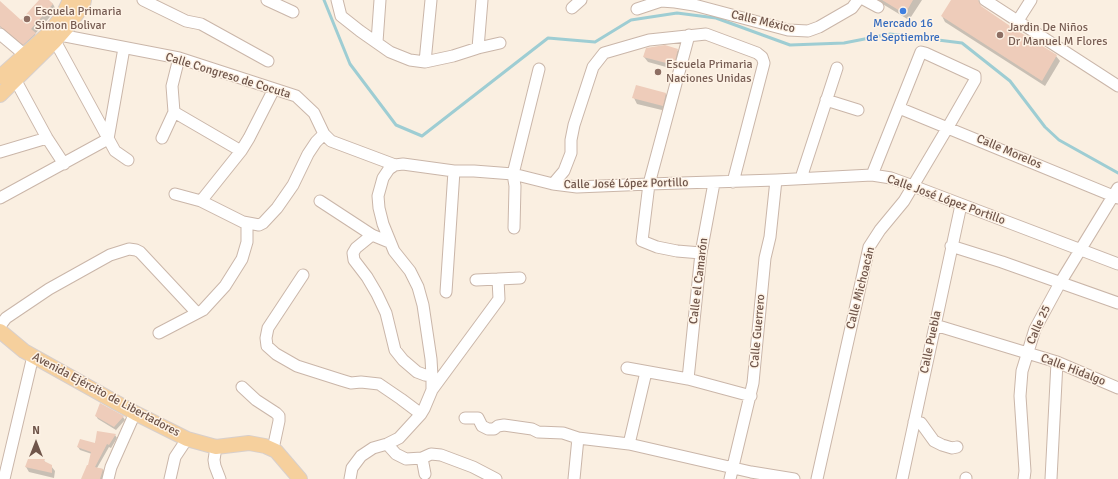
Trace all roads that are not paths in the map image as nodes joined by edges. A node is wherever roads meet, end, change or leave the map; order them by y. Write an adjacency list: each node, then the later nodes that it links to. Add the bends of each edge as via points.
1 (70, 0): 26 (main road, via 63,15 49,33)
2 (84, 0): 21 (main road, via 69,25)
3 (143, 0): 28 (street, via 186,21 201,24)
4 (267, 0): 17 (street)
5 (337, 0): 22 (street, via 341,16)
6 (380, 0): 22 (street)
7 (431, 0): 29 (street)
8 (482, 0): 25 (street)
9 (581, 0): 15 (street)
10 (858, 0): 16 (street, Calle México, via 852,8 808,31 788,30 675,2 661,1)
11 (865, 0): 14 (street)
12 (985, 0): 18 (street)
13 (1031, 0): 18 (street)
14 (878, 7)
15 (572, 8)
16 (637, 9)
17 (293, 12)
18 (1018, 22): 34 (street)
19 (0, 34): 26 (street)
20 (689, 35): 56 (street, via 706,34 757,53 764,63); 58 (street, via 649,40 604,53 594,67 574,125 567,165); 59 (street)
21 (57, 38): 24 (street, Calle Congreso de Cocuta); 33 (main road); 45 (street)
22 (376, 42): 29 (street, via 390,52 410,60)
23 (500, 43): 25 (street)
24 (124, 48): 27 (street, Calle Congreso de Cocuta); 45 (street)
25 (478, 48): 29 (street)
26 (25, 55): 32 (main road)
27 (179, 58): 35 (street, Calle Congreso de Cocuta); 40 (street, via 172,86)
28 (268, 60)
29 (426, 62)
30 (837, 68): 37 (street)
31 (539, 69): 52 (street)
32 (0, 77)
33 (16, 81): 36 (main road); 43 (street)
34 (1118, 86)
35 (274, 89): 42 (street, Calle Congreso de Cocuta, via 296,96 306,105 314,113); 46 (street)
36 (0, 95)
37 (826, 100): 39 (street); 54 (street)
38 (899, 108): 41 (street, Calle Morelos); 41 (street, Calle Michoacán, via 921,52 975,76); 53 (street)
39 (858, 110)
40 (174, 112): 44 (street); 46 (street)
41 (948, 127): 60 (street, Calle Michoacán); 62 (street, Calle Morelos)
42 (324, 134): 50 (street, via 331,141); 67 (street, via 308,154 293,185 277,208 264,223)
43 (47, 138): 47 (street); 49 (street)
44 (162, 138)
45 (108, 139): 48 (street, via 115,151); 49 (street)
46 (241, 151): 65 (street)
47 (0, 152)
48 (128, 160)
49 (64, 164): 63 (street)
50 (395, 165): 51 (street, Calle José López Portillo); 70 (street, via 383,178 378,196)
51 (454, 171): 52 (street, Calle José López Portillo); 80 (street)
52 (513, 174): 58 (street, Calle José López Portillo); 68 (street)
53 (872, 176): 54 (street, Calle José López Portillo); 60 (street, Calle José López Portillo, via 891,178)
54 (801, 178): 55 (street, Calle José López Portillo)
55 (776, 180): 56 (street, Calle José López Portillo); 97 (street, Calle Guerrero)
56 (733, 182): 57 (street, Calle José López Portillo)
57 (714, 183): 59 (street, Calle José López Portillo); 73 (street, Calle el Camarón)
58 (553, 184): 59 (street, Calle José López Portillo, via 577,187)
59 (649, 184): 73 (street, via 642,241 657,247)
60 (913, 186): 66 (street, Calle José López Portillo); 122 (street, Calle Michoacán, via 869,247)
61 (176, 194): 65 (street)
62 (1116, 194): 72 (street, Calle 25)
63 (0, 198)
64 (320, 200): 69 (street)
65 (201, 201): 67 (street)
66 (961, 205): 71 (street, Calle Puebla); 72 (street, Calle José López Portillo)
67 (247, 223): 82 (street, via 247,242 242,259 225,286 203,310)
68 (514, 228)
69 (372, 236): 70 (street); 92 (street, via 352,252 354,260 377,294 386,314 395,350 417,372)
70 (389, 242): 92 (street, via 410,271 418,288)
71 (951, 246): 79 (street); 83 (street, Calle Puebla)
72 (1080, 250): 74 (street, Calle José López Portillo); 79 (street, Calle 25)
73 (701, 253): 93 (street, Calle el Camarón)
74 (1118, 264)
75 (303, 275): 99 (street, via 268,328 268,346 296,366 352,383 380,384)
76 (520, 278): 77 (street)
77 (498, 279): 78 (street); 96 (street, via 499,299)
78 (476, 280)
79 (1060, 283): 81 (street); 87 (street, Calle 25, via 1035,329)
80 (446, 292)
81 (1118, 303)
82 (197, 313): 84 (street, via 140,252 129,249 96,262 37,297 6,318); 86 (street)
83 (935, 325): 87 (street, Calle Hidalgo); 101 (street, Calle Puebla)
84 (0, 326)
85 (0, 331): 88 (main road, Avenida Ejército de Libertadores)
86 (159, 333)
87 (1027, 352): 89 (street, Calle Hidalgo); 124 (street, Calle 25, via 1020,396)
88 (33, 356): 98 (main road, Avenida Ejército de Libertadores); 112 (street)
89 (1057, 362): 95 (street, Calle Hidalgo); 125 (street)
90 (627, 368): 91 (street)
91 (646, 372): 93 (street); 105 (street)
92 (432, 376): 96 (street)
93 (688, 379): 97 (street)
94 (242, 387): 108 (street, via 278,416)
95 (1118, 388)
96 (432, 390): 99 (street)
97 (751, 396): 110 (street, Calle Guerrero)
98 (135, 413): 103 (main road, Avenida Ejército de Libertadores); 113 (street)
99 (421, 414): 104 (street, via 399,438)
100 (465, 418): 102 (street, via 478,418 482,426 488,429 504,425 538,432 563,433)
101 (914, 422): 107 (street, via 921,423 934,441 952,448); 123 (street, Calle Puebla)
102 (578, 438): 105 (street); 119 (street)
103 (187, 439): 106 (main road, Avenida Ejército de Libertadores); 114 (street, via 175,458)
104 (387, 444): 109 (street, via 396,454 406,459); 117 (street, via 373,448 361,456 352,468)
105 (629, 444): 110 (street)
106 (216, 447): 108 (main road, Avenida Ejército de Libertadores, via 249,443); 115 (street, via 214,460)
107 (957, 447)
108 (273, 449): 116 (main road)
109 (422, 458): 111 (street); 118 (street, via 431,454 440,455)
110 (733, 467): 120 (street, Calle Guerrero); 121 (street)
111 (425, 474)
112 (4, 479)
113 (108, 479)
114 (170, 479)
115 (220, 479)
116 (300, 479)
117 (350, 479)
118 (496, 479)
119 (574, 479)
120 (730, 479)
121 (794, 479)
122 (817, 479)
123 (902, 479)
124 (1024, 479)
125 (1051, 479)

